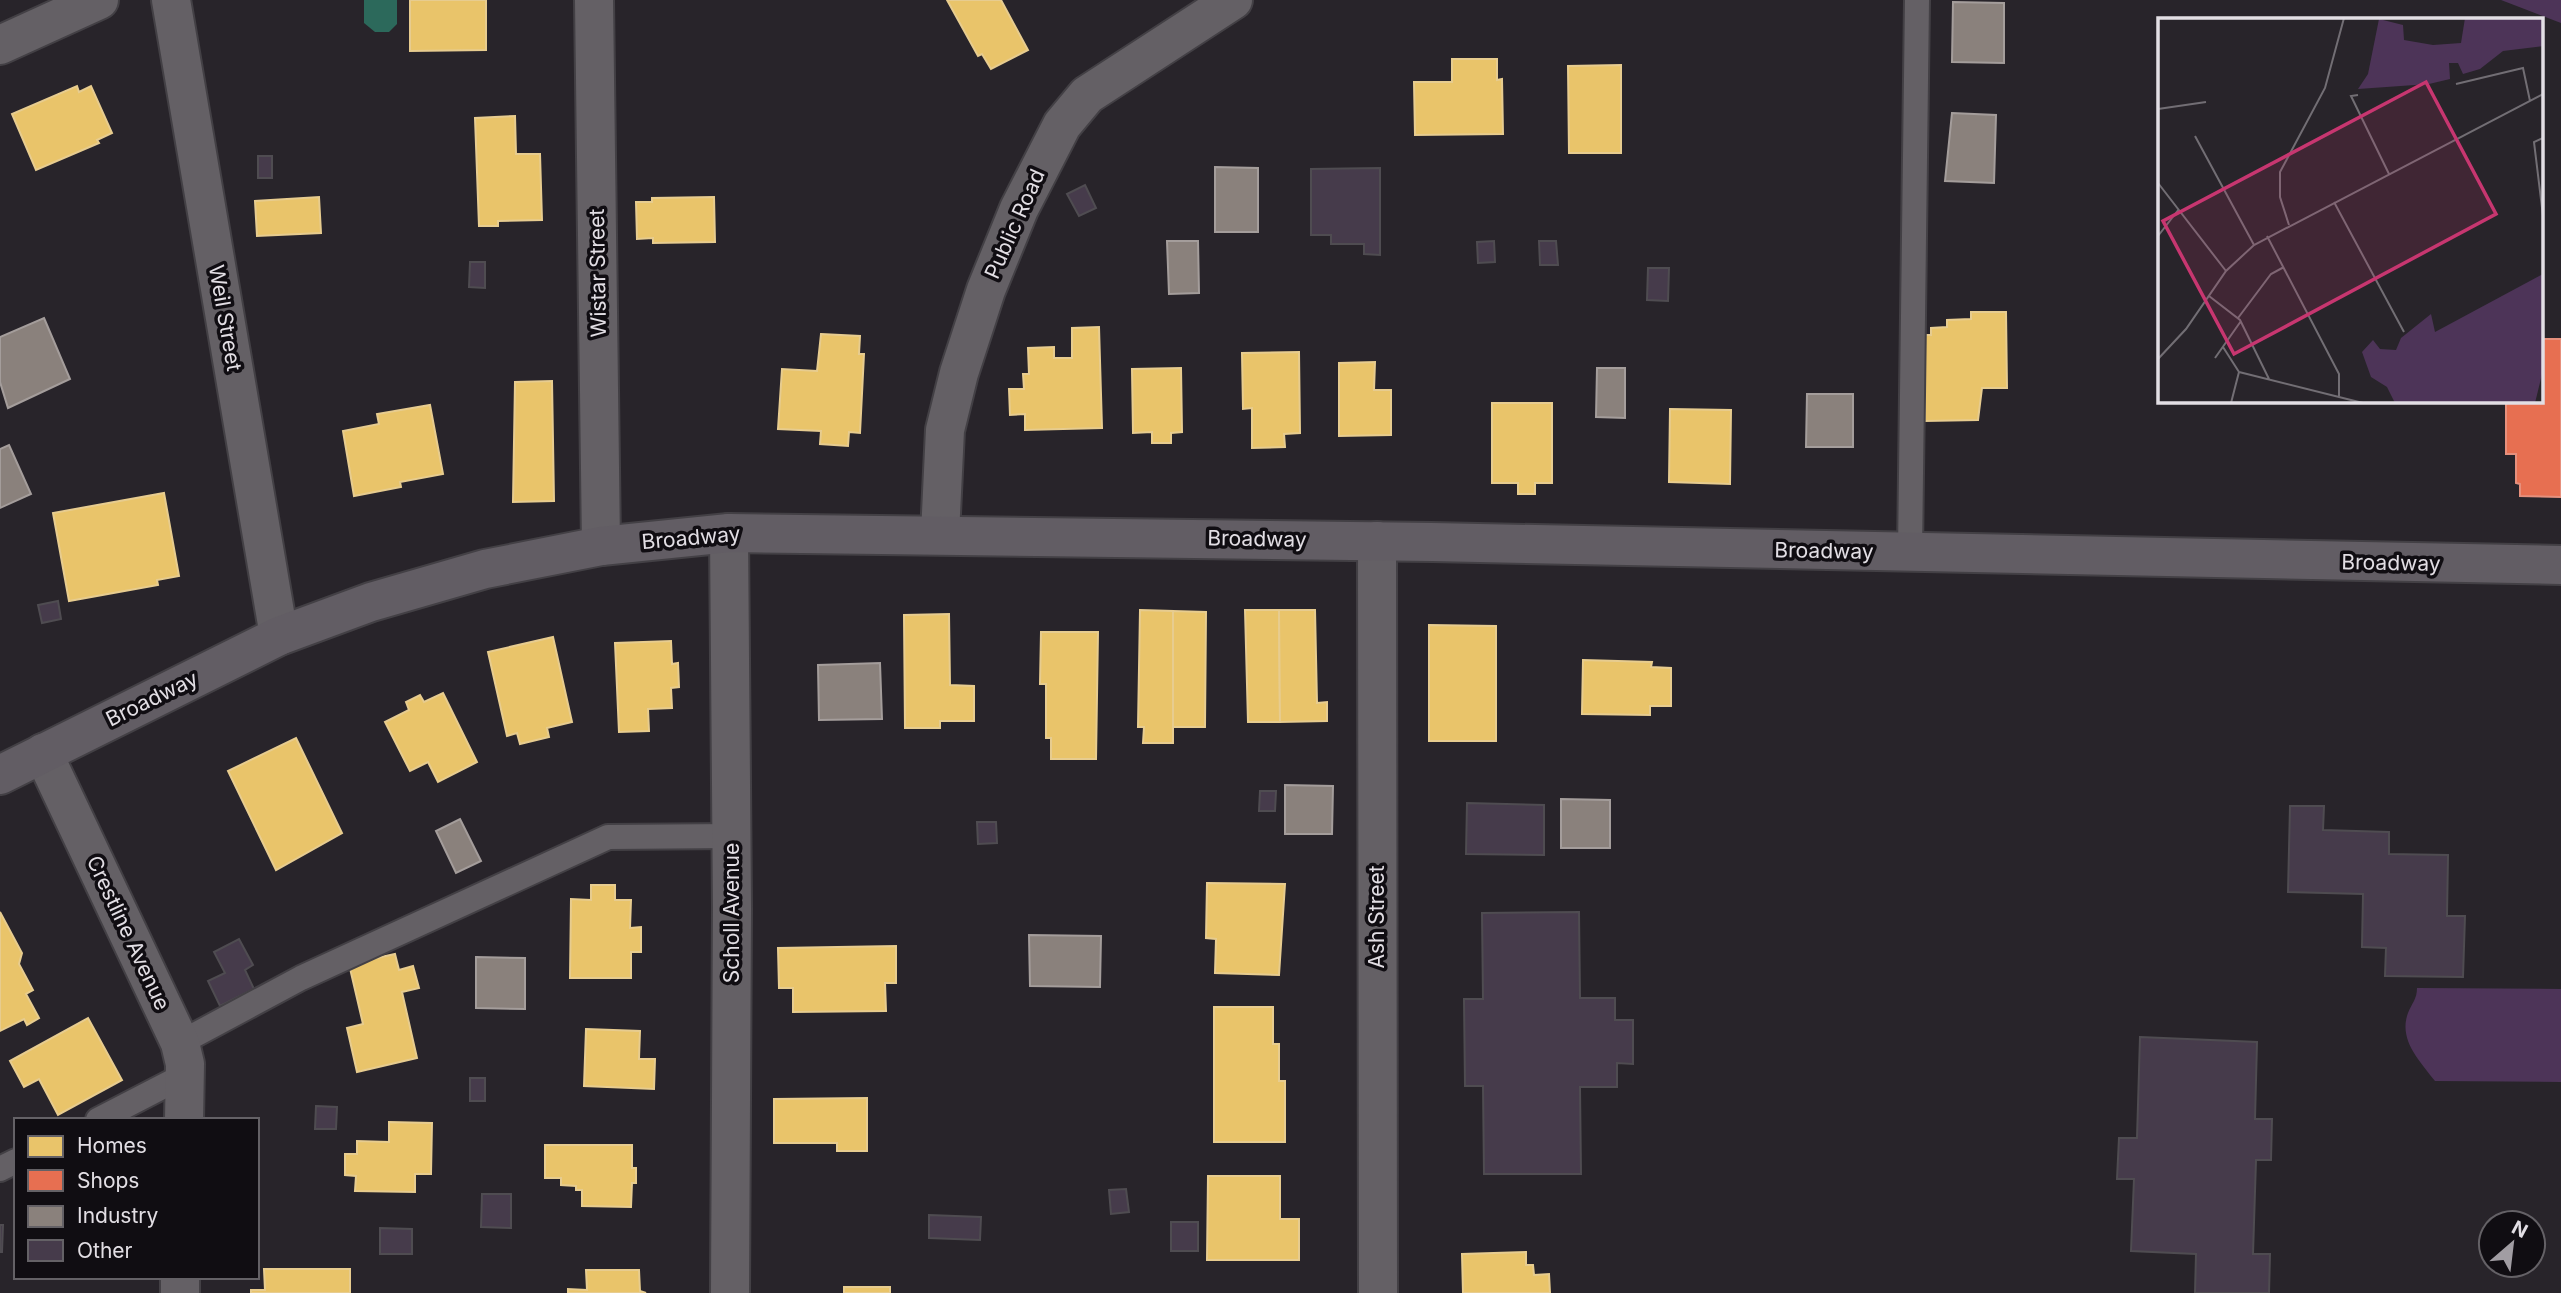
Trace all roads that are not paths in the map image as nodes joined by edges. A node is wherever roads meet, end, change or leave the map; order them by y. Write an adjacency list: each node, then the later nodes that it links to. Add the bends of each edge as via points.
1 (99, 0): 6 (street)
2 (171, 0): 13 (street, Weil Street)
3 (594, 0): 10 (street, Wistar Street)
4 (1233, 0): 8 (street, Public Road, via 1087,95 1062,125 1019,209 959,373 946,430)
5 (1917, 0): 11 (lane)
6 (0, 45)
7 (729, 533): 8 (main road, Broadway); 10 (main road, Broadway); 16 (street, Scholl Avenue)
8 (940, 534): 9 (main road, Broadway)
9 (1377, 541): 11 (main road, Broadway); 21 (street, Ash Street)
10 (601, 546): 13 (main road, Broadway, via 485,569 370,602)
11 (1910, 553): 12 (main road, Broadway)
12 (2561, 565)
13 (279, 636): 14 (main road, Broadway)
14 (43, 753): 15 (main road, Broadway); 17 (street, Crestline Avenue)
15 (0, 775)
16 (732, 836): 17 (lane, via 608,837 301,978); 20 (street, Scholl Avenue)
17 (183, 1059): 18 (lane); 19 (street, Crestline Avenue)
18 (101, 1118)
19 (184, 1118)
20 (730, 1293)
21 (1378, 1293)

